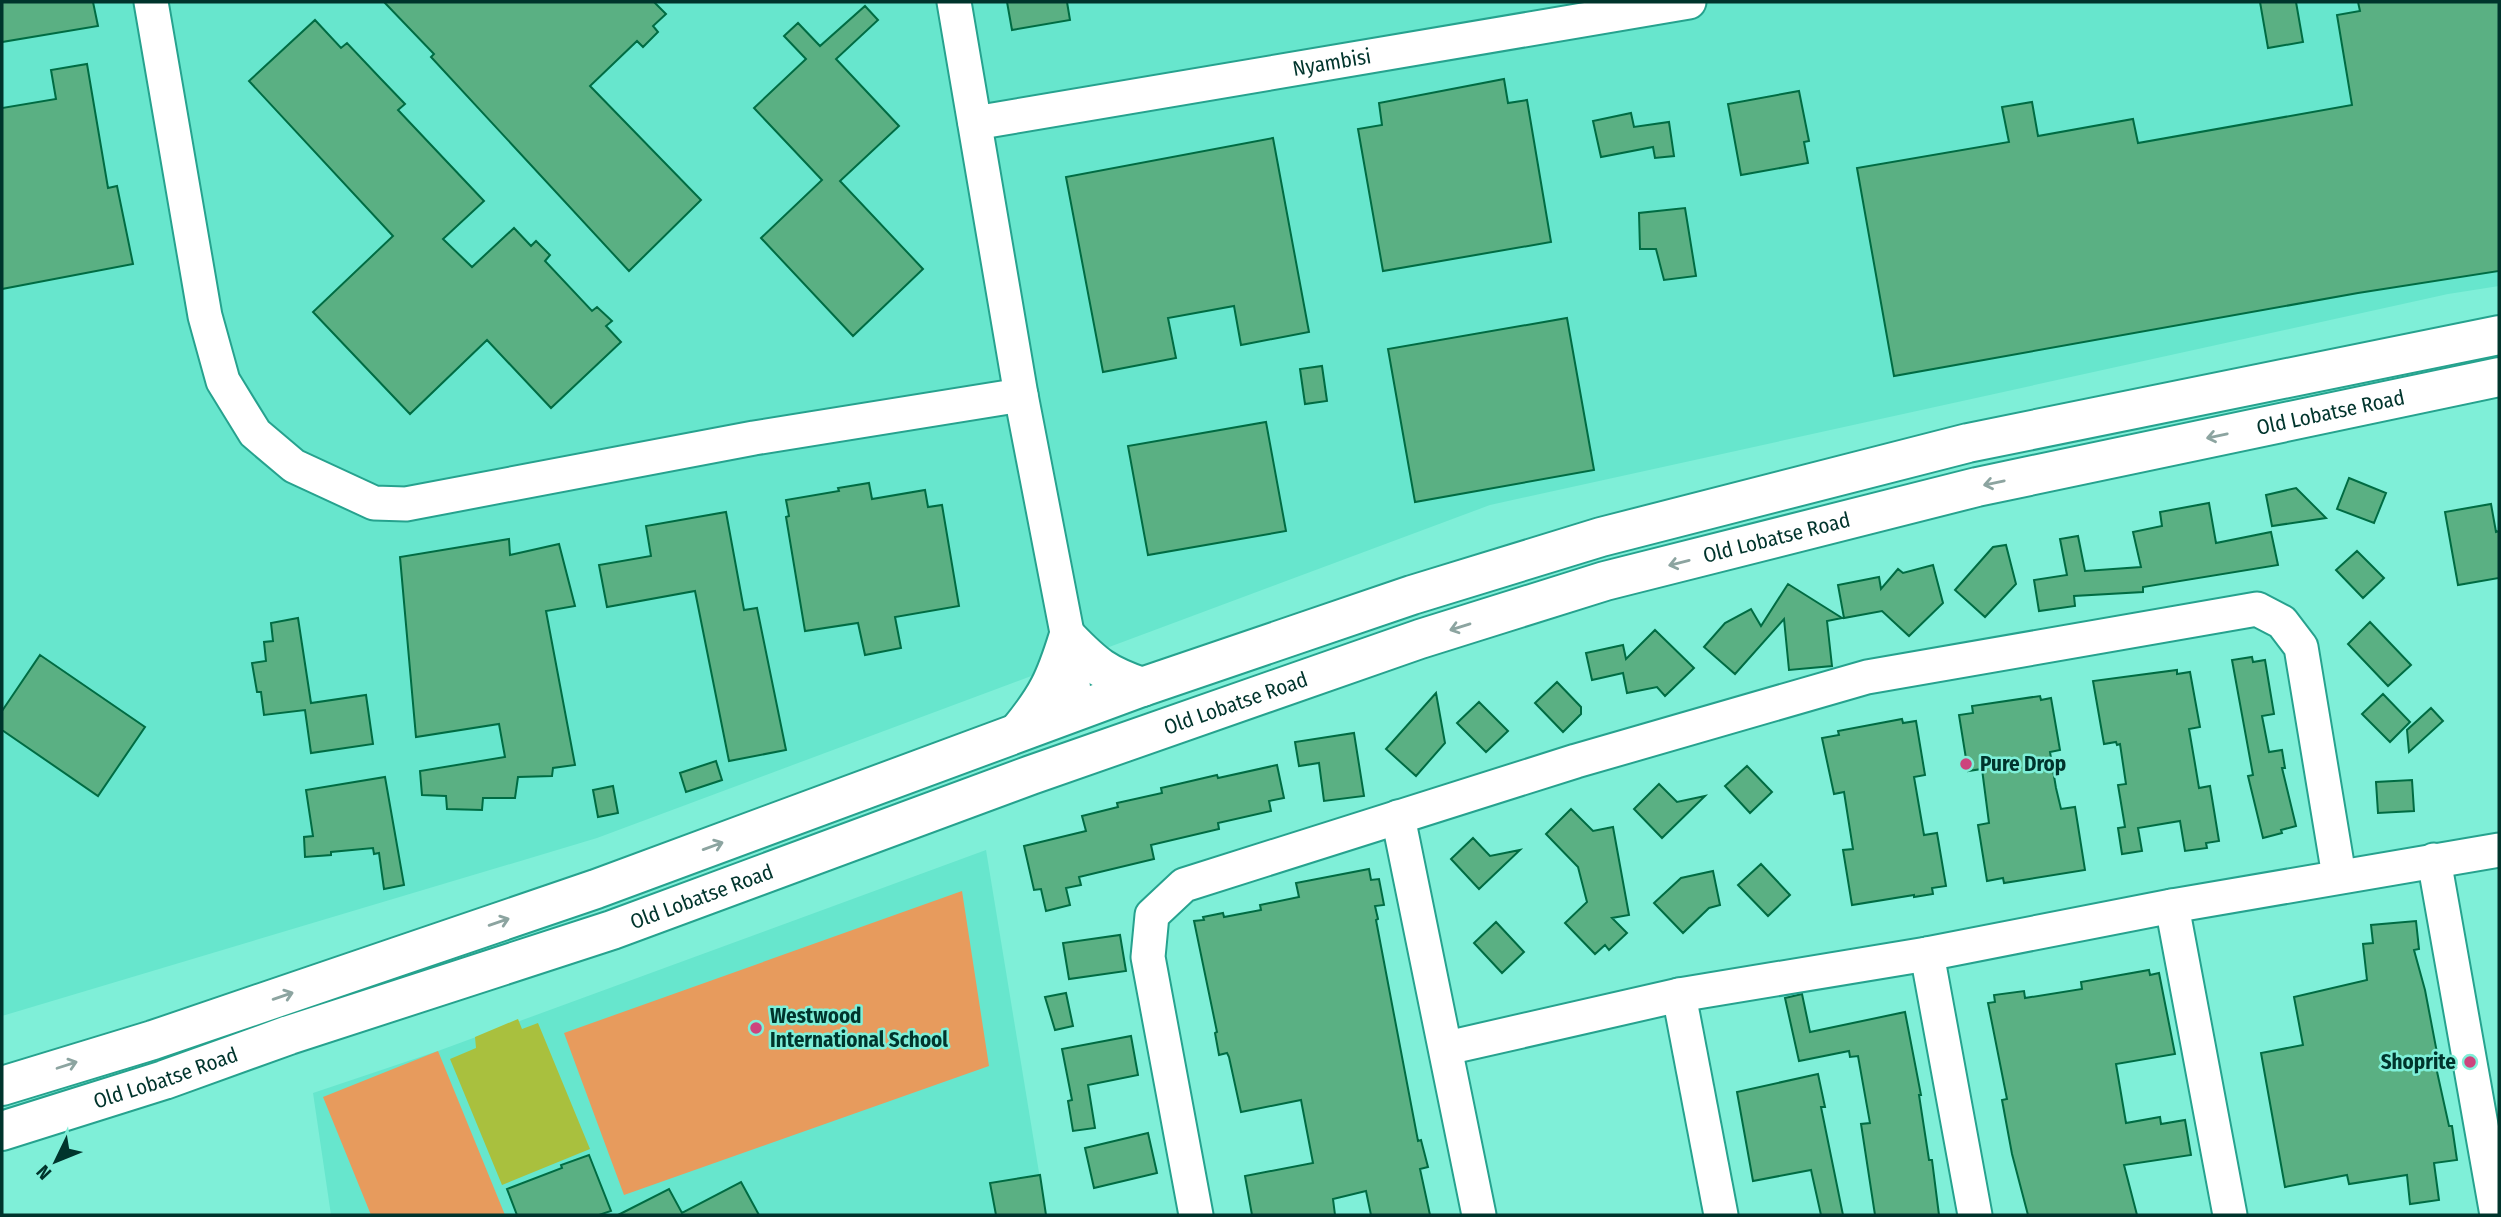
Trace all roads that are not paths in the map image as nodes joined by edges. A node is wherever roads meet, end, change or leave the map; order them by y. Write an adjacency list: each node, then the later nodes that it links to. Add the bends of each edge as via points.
1 (151, 2): 8 (street, via 205,316 223,381 255,433 294,466 342,489 374,503 405,504 754,438)
2 (954, 2): 4 (street)
3 (1689, 2): 4 (street, Nyambisi)
4 (975, 123): 8 (street)
5 (2499, 335): 11 (main road, Old Lobatse Road, via 1968,443 1601,537 1412,595)
6 (2499, 377): 7 (main road, Old Lobatse Road)
7 (2463, 384): 9 (main road); 14 (main road, Old Lobatse Road, one-way to 14, via 1977,487 1605,582 1420,639)
8 (1021, 395): 10 (street)
9 (2499, 408)
10 (1068, 638): 11 (main road, via 1110,675); 12 (street); 13 (main road, via 1056,677)
11 (1142, 687): 12 (main road, Old Lobatse Road)
12 (1076, 710): 13 (main road, Old Lobatse Road); 14 (main road); 15 (main road)
13 (1019, 731): 24 (main road, Old Lobatse Road, one-way to 13, via 153,1040 596,889)
14 (1121, 745): 15 (main road, Old Lobatse Road)
15 (1031, 775): 25 (main road, Old Lobatse Road, via 612,930)
16 (1398, 817): 19 (street, via 1867,677 2257,609 2282,622 2301,647); 23 (street); 26 (street, via 1184,885 1152,915 1148,957)
17 (2499, 850): 18 (street)
18 (2434, 860): 19 (street); 31 (street)
19 (2339, 876): 20 (street)
20 (2172, 906): 21 (street); 30 (street)
21 (1927, 954): 22 (street); 29 (street)
22 (1679, 996): 23 (street); 28 (street)
23 (1447, 1048): 27 (street)
24 (2, 1086)
25 (2, 1131)
26 (1196, 1215)
27 (1479, 1215)
28 (1721, 1215)
29 (1975, 1215)
30 (2230, 1215)
31 (2497, 1215)

